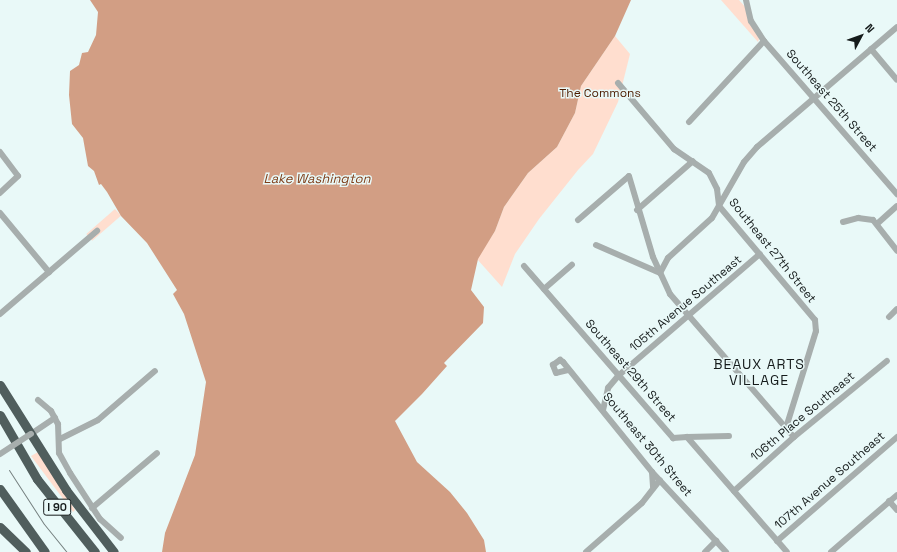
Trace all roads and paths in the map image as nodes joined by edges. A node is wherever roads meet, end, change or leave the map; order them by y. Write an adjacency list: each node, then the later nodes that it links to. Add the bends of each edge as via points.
1 (746, 0): 3 (street, Southeast 25th Street, via 751,21)
2 (897, 27): 4 (street)
3 (764, 41): 7 (street, Southeast 25th Street); 8 (street)
4 (871, 49): 5 (street); 7 (street)
5 (897, 80)
6 (618, 83): 10 (street, Southeast 27th Street, via 668,143)
7 (814, 99): 12 (street, Southeast 25th Street); 13 (street, via 751,154)
8 (689, 122)
9 (0, 152): 11 (street, via 17,171 18,176)
10 (693, 162): 13 (street, Southeast 27th Street, via 704,168 711,177 717,189); 15 (street)
11 (0, 193)
12 (897, 194)
13 (719, 206): 23 (street, Southeast 27th Street); 27 (street, via 712,218 668,258)
14 (897, 206): 19 (street)
15 (637, 210): 17 (street, via 629,176); 27 (street)
16 (0, 213): 26 (street)
17 (578, 220)
18 (843, 222): 19 (street, via 867,218)
19 (878, 223): 22 (street)
20 (97, 232): 26 (street)
21 (596, 244): 27 (street)
22 (897, 251)
23 (760, 254): 31 (street, 105th Avenue Southeast, via 693,315); 42 (street, Southeast 27th Street, via 815,320 817,328)
24 (572, 265): 28 (street)
25 (524, 266): 28 (street, Southeast 29th Street)
26 (49, 272): 30 (street)
27 (660, 273): 31 (street, via 670,294)
28 (544, 289): 36 (street, Southeast 29th Street)
29 (897, 309): 32 (street)
30 (0, 314)
31 (688, 316): 36 (street, 105th Avenue Southeast); 42 (street)
32 (889, 317)
33 (887, 361): 46 (street, 106th Place Southeast)
34 (568, 370): 39 (street, Southeast 30th Street)
35 (155, 371): 48 (street, via 98,420)
36 (618, 376): 39 (street, 105th Avenue Southeast, via 608,388); 45 (street, Southeast 29th Street, via 674,438)
37 (0, 385): 43 (highway)
38 (38, 400): 41 (street, via 51,410)
39 (603, 410): 51 (street, Southeast 30th Street)
40 (0, 415): 66 (highway, I 90, via 37,479)
41 (55, 418): 43 (street); 48 (street, via 60,430)
42 (786, 428): 46 (street)
43 (31, 434): 50 (street, bridge); 67 (highway, via 80,509)
44 (729, 436): 45 (street)
45 (687, 437): 55 (street)
46 (794, 437): 55 (street, 106th Place Southeast)
47 (897, 437): 63 (street, 107th Avenue Southeast)
48 (60, 439): 58 (street, via 59,452)
49 (157, 453): 58 (street)
50 (0, 454)
51 (652, 472): 52 (street, Southeast 30th Street); 53 (street)
52 (660, 480): 53 (street); 62 (street, Southeast 30th Street)
53 (653, 488): 68 (street, via 636,509)
54 (0, 489): 65 (highway)
55 (734, 491): 63 (street)
56 (897, 495): 57 (street)
57 (889, 501): 59 (street); 72 (street)
58 (92, 508): 61 (street)
59 (897, 510)
60 (0, 527): 64 (highway)
61 (121, 538)
62 (716, 541): 69 (street); 70 (street, Southeast 30th Street)
63 (777, 541): 71 (street)
64 (26, 552)
65 (45, 552)
66 (94, 552)
67 (114, 552)
68 (586, 552)
69 (705, 552)
70 (726, 552)
71 (787, 552)
72 (832, 552)

